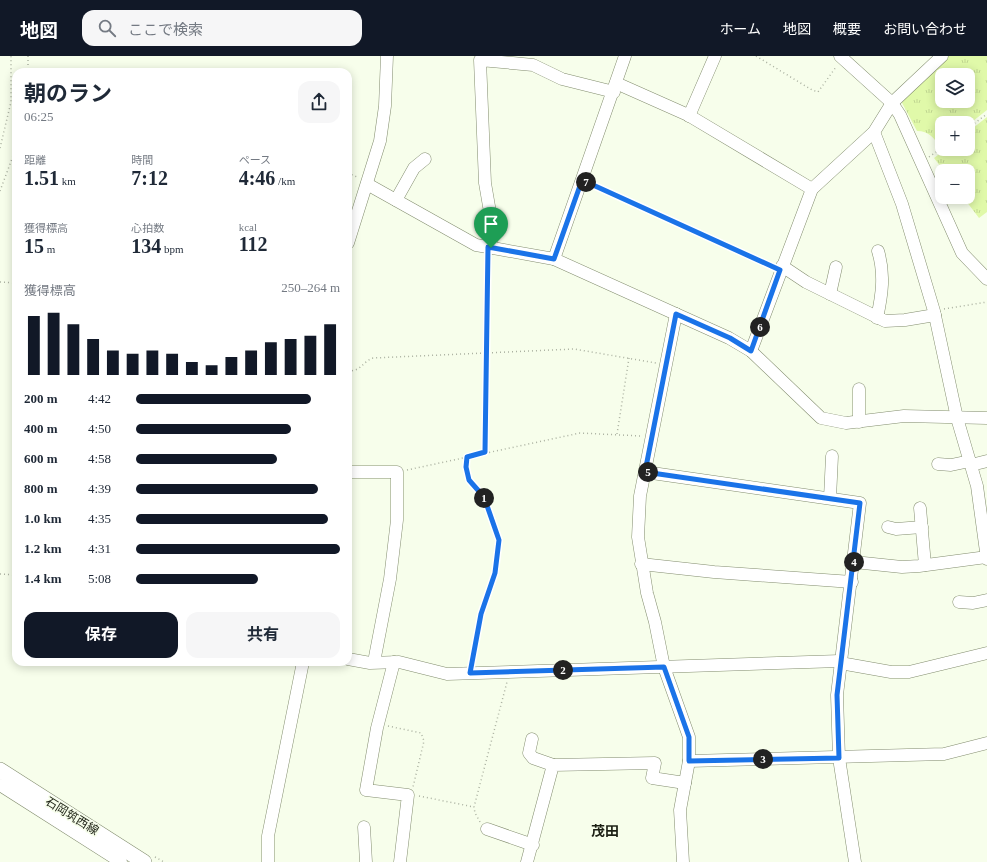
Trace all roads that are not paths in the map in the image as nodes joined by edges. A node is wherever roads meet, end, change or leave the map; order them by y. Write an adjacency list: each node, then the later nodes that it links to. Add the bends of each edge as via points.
1 (387, 56): 13 (street, via 385,106 380,141)
2 (625, 56): 8 (street)
3 (715, 56): 10 (street)
4 (942, 56): 9 (street)
5 (841, 57): 9 (street)
6 (477, 58): 7 (street); 17 (street, via 485,183 490,212)
7 (498, 58): 8 (street, via 533,65 562,79)
8 (615, 88): 10 (street, via 658,100); 19 (street)
9 (892, 103): 11 (street); 22 (street, via 900,115 962,253)
10 (690, 116): 14 (street)
11 (874, 132): 14 (street); 24 (street, via 902,204)
12 (425, 159): 15 (street, via 414,168)
13 (367, 184): 15 (street); 16 (street)
14 (812, 188): 21 (street)
15 (396, 200): 17 (street, via 476,246)
16 (352, 231)
17 (489, 248): 19 (street)
18 (878, 251): 26 (street, via 883,278)
19 (554, 259): 25 (street)
20 (836, 267): 23 (street)
21 (781, 268): 23 (street); 27 (street)
22 (987, 279)
23 (830, 294): 26 (street)
24 (935, 313): 26 (street, via 905,320 885,321); 29 (street)
25 (676, 314): 27 (street, via 730,338); 37 (street)
26 (877, 318)
27 (751, 351): 31 (street, via 821,418 846,423)
28 (859, 389): 31 (street)
29 (957, 418): 30 (street); 31 (street, via 904,416); 34 (street)
30 (987, 418)
31 (859, 422)
32 (832, 456): 38 (street)
33 (987, 461): 34 (street)
34 (970, 463): 35 (street); 42 (street, via 977,486)
35 (938, 464)
36 (352, 472): 52 (street, via 397,472 397,520 390,579)
37 (645, 472): 38 (street); 44 (street, via 640,496 638,537)
38 (830, 498): 43 (street, via 860,503)
39 (920, 508): 41 (street)
40 (888, 527): 41 (street)
41 (922, 527): 45 (street)
42 (987, 558): 45 (street)
43 (854, 562): 45 (street, via 902,567); 46 (street)
44 (641, 564): 46 (street); 55 (street)
45 (925, 565)
46 (852, 582): 51 (street)
47 (987, 600): 48 (street)
48 (959, 602)
49 (987, 653): 51 (street, via 909,672 876,669)
50 (352, 659): 52 (street)
51 (840, 661): 55 (street); 58 (street, via 837,695)
52 (374, 662): 53 (street)
53 (394, 662): 55 (street, via 447,674); 71 (street, via 378,724 366,790 410,795)
54 (302, 666): 69 (street, via 268,836)
55 (664, 667): 59 (street, via 689,737)
56 (532, 739): 60 (street, via 529,753 533,758)
57 (987, 743): 58 (street, via 944,754)
58 (839, 758): 59 (street); 74 (street)
59 (689, 761): 62 (street)
60 (553, 765): 62 (street, via 655,763 652,778); 66 (street)
61 (0, 770): 68 (main road, 石岡筑西線)
62 (685, 784): 73 (street, via 680,810)
63 (0, 785): 67 (street)
64 (364, 827): 70 (street)
65 (487, 829): 66 (street)
66 (533, 845): 72 (street)
67 (121, 862)
68 (144, 862)
69 (268, 862)
70 (366, 862)
71 (400, 862)
72 (527, 862)
73 (683, 862)
74 (854, 862)

